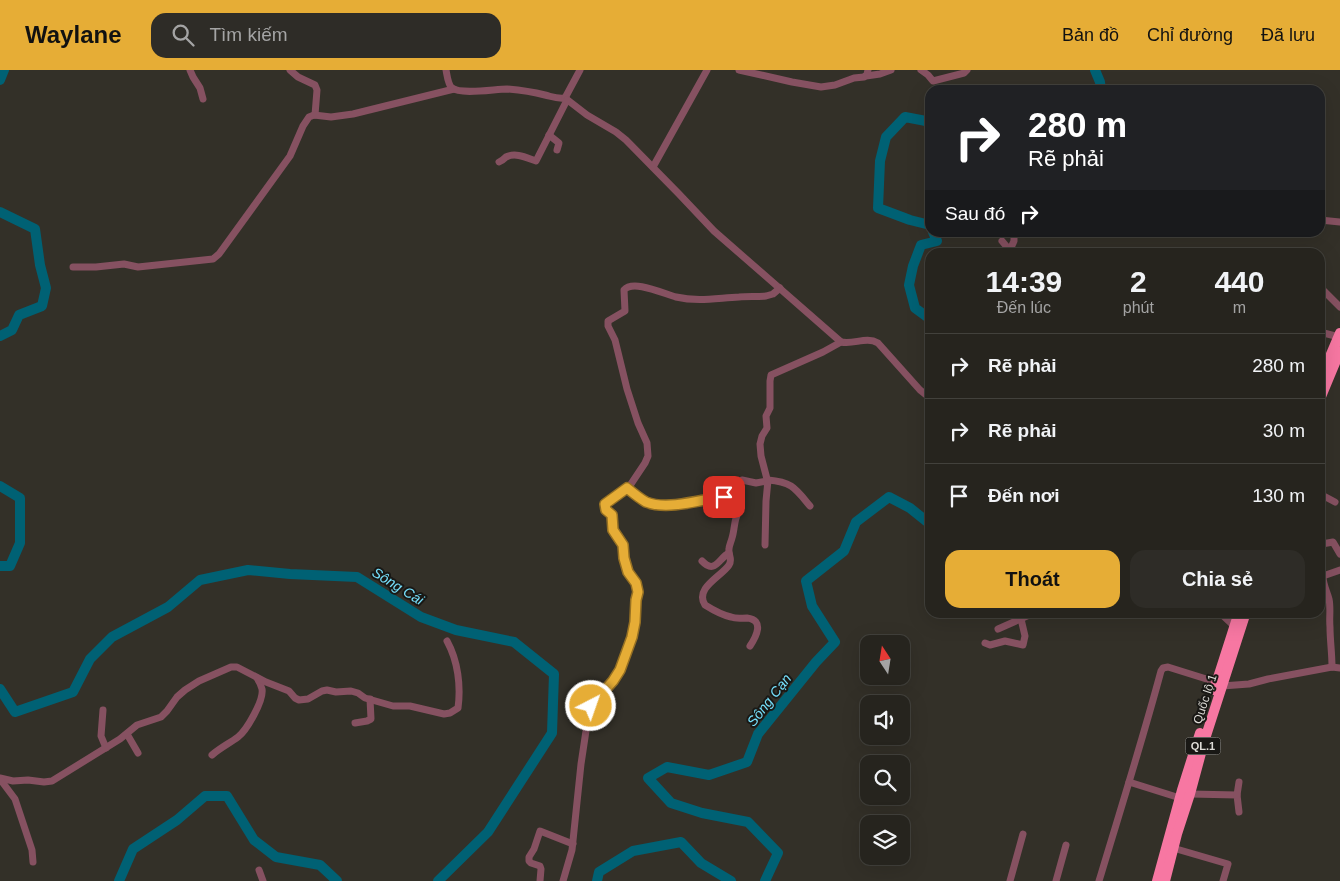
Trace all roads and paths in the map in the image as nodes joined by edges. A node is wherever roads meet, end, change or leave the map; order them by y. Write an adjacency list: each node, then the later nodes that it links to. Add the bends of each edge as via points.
1 (190, 70): 12 (street)
2 (290, 70): 14 (street, via 316,86)
3 (446, 70): 11 (street, via 450,86)
4 (580, 70): 13 (street)
5 (708, 70): 18 (street)
6 (739, 70): 10 (street, via 821,87)
7 (890, 70): 10 (street, via 880,74)
8 (921, 70): 9 (street, via 933,81)
9 (967, 70)
10 (867, 73)
11 (454, 89): 13 (street, via 519,90); 14 (street, via 353,114)
12 (203, 99)
13 (566, 99): 15 (street); 18 (street, via 616,132)
14 (315, 115): 23 (street, via 307,119 290,156 216,258 138,267 124,264)
15 (549, 135): 16 (street, via 559,143); 17 (street, via 536,161 517,155)
16 (557, 150)
17 (499, 162)
18 (653, 168): 24 (street, via 714,231)
19 (1325, 220): 20 (street)
20 (1340, 222)
21 (1002, 240): 22 (street)
22 (1007, 248)
23 (73, 267)
24 (780, 288): 29 (street); 35 (street, via 766,296 694,300 649,288 631,286 624,290 625,311 609,319 608,324 647,443 648,456)
25 (1325, 292): 26 (street)
26 (1340, 307)
27 (1325, 333): 28 (street)
28 (1339, 335): 31 (highway)
29 (841, 342): 33 (street, via 872,340 878,343); 34 (street, via 771,376 767,428 760,444)
30 (1340, 351): 32 (highway)
31 (1325, 368)
32 (1325, 387)
33 (925, 394)
34 (768, 480): 37 (street, via 742,480); 39 (street, via 788,484); 41 (street)
35 (627, 488): 37 (street, via 648,502 658,504 675,505 719,496); 74 (street, via 605,505 612,515 613,530 623,545 628,572 638,588 635,622 620,670 589,711)
36 (1325, 497): 38 (street)
37 (740, 499): 42 (street)
38 (1335, 502)
39 (810, 506)
40 (1325, 543): 43 (street, via 1333,542)
41 (765, 545)
42 (729, 553): 44 (street, via 712,566 706,566); 56 (street, via 730,564 709,584 703,594 703,602 729,617 754,620 758,631)
43 (1340, 554)
44 (702, 561)
45 (1340, 570): 46 (street)
46 (1325, 575)
47 (1325, 589): 57 (street, via 1329,597)
48 (1225, 618): 52 (street)
49 (1237, 618): 52 (highway, Quốc lộ 1 / QL.1)
50 (1244, 618): 60 (highway, Quốc lộ 1 / QL.1)
51 (1021, 619): 53 (street); 55 (street, via 1026,636 1023,645 1005,641)
52 (1234, 626): 60 (highway, Quốc lộ 1 / QL.1)
53 (998, 629)
54 (447, 641): 61 (street, via 457,670 458,709 450,714 440,714)
55 (985, 643)
56 (750, 646)
57 (1332, 667): 58 (street); 60 (street, via 1249,684)
58 (1340, 668)
59 (257, 678): 61 (street, via 289,691 299,700 327,690 354,691); 64 (street, via 237,667 221,671 185,690 161,716 136,725); 67 (street, via 262,695 246,729)
60 (1219, 684): 68 (street, via 1163,668); 71 (highway, Quốc lộ 1 / QL.1)
61 (370, 699): 63 (street, via 370,719)
62 (102, 710): 65 (street, via 101,736)
63 (355, 723)
64 (127, 734): 65 (street); 66 (street)
65 (106, 748): 77 (street, via 49,782 0,778 15,800)
66 (138, 753)
67 (212, 755)
68 (1129, 782): 71 (street); 84 (street)
69 (1239, 782): 70 (street)
70 (1237, 795): 71 (street); 72 (street)
71 (1185, 796): 76 (highway, Quốc lộ 1 / QL.1); 85 (highway, Quốc lộ 1 / QL.1)
72 (1239, 812)
73 (1024, 834): 82 (street)
74 (573, 844): 80 (street, via 540,831 529,857 530,863 540,866); 81 (street)
75 (1066, 845): 83 (street)
76 (1173, 848): 86 (highway, Quốc lộ 1 / QL.1); 87 (street, via 1228,864)
77 (33, 862)
78 (259, 870): 79 (street)
79 (263, 881)
80 (540, 881)
81 (564, 881)
82 (1010, 881)
83 (1056, 881)
84 (1099, 881)
85 (1157, 881)
86 (1164, 881)
87 (1223, 881)

